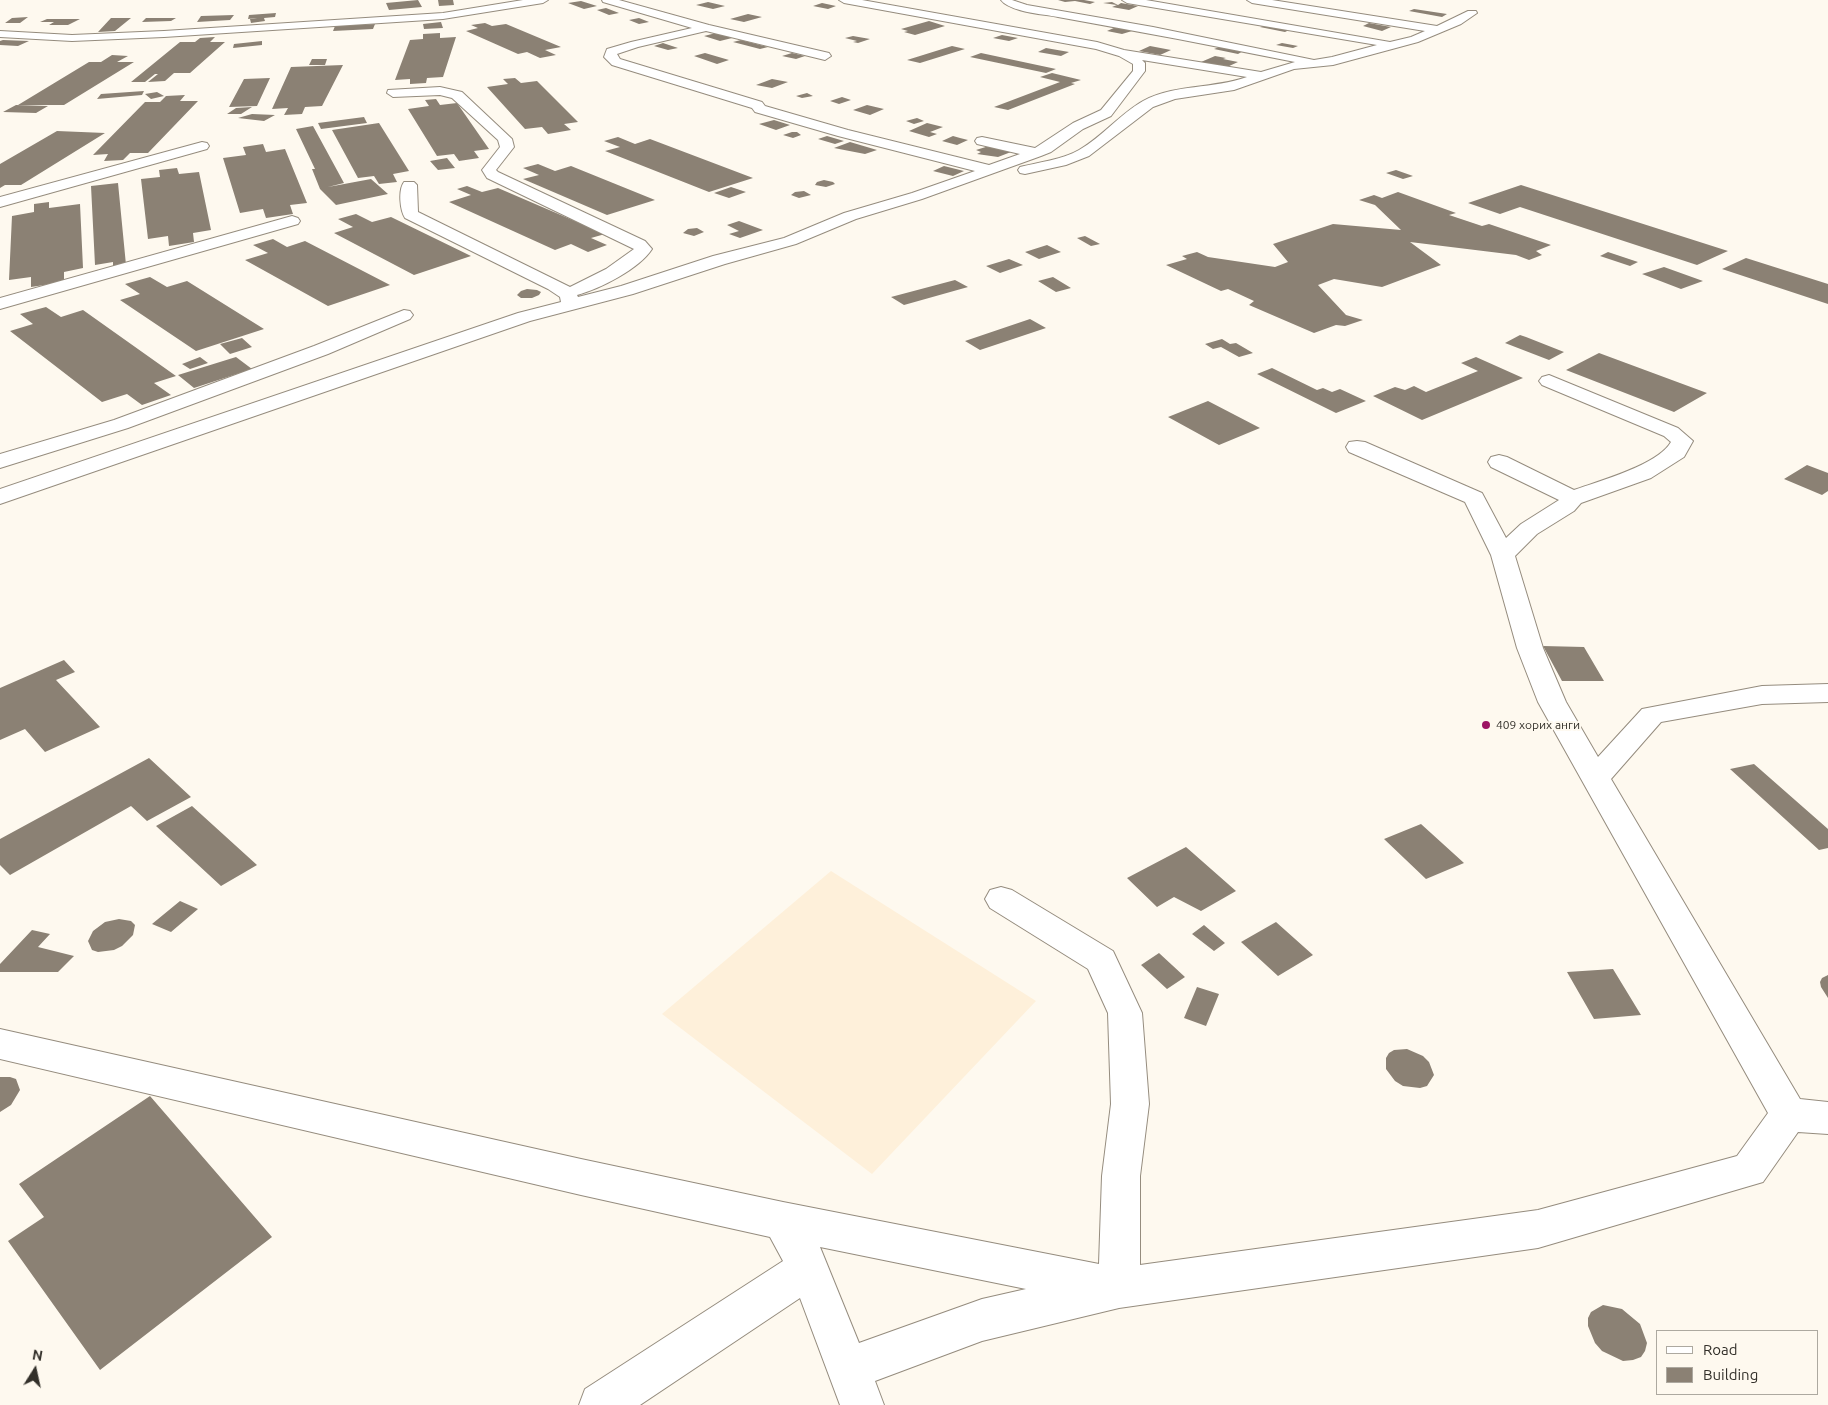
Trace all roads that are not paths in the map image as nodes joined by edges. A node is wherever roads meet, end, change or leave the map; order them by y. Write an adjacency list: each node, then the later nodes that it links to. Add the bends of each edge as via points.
1 (543, 0): 13 (street, via 443,16 145,35 72,38)
2 (607, 0): 11 (street)
3 (844, 0): 14 (street)
4 (1127, 0): 15 (street)
5 (1252, 0): 9 (street)
6 (1332, 0): 9 (street, via 1323,7)
7 (992, 1): 8 (street)
8 (1008, 2): 14 (street, via 1025,22); 18 (street)
9 (1328, 13): 12 (street)
10 (1472, 13): 12 (street)
11 (706, 28): 17 (street); 24 (street, via 635,44 611,52 610,57 616,62 756,104 760,109)
12 (1439, 30): 15 (street)
13 (0, 34)
14 (1047, 38): 16 (street)
15 (1391, 45): 18 (street)
16 (1123, 52): 19 (street); 23 (street, via 1139,63 1139,71 1117,101 1106,113)
17 (825, 56)
18 (1316, 63): 19 (street, via 1292,66)
19 (1265, 76): 25 (street, via 1234,86 1172,95 1148,104 1084,153 1061,162)
20 (392, 93): 29 (street, via 440,91 457,95 505,140 507,147 489,170 492,175 644,249 629,263)
21 (982, 141): 23 (street)
22 (202, 146): 27 (street)
23 (1036, 152): 24 (street)
24 (990, 170): 25 (street)
25 (963, 180): 29 (street, via 850,216 790,241 718,260 627,290)
26 (409, 185): 29 (street, via 411,214 554,285)
27 (0, 202)
28 (292, 221): 30 (street)
29 (570, 299): 36 (street)
30 (0, 304)
31 (404, 315): 34 (street, via 321,350 121,424)
32 (1549, 381): 37 (street, via 1671,432 1682,441 1676,452 1643,473)
33 (1358, 447): 38 (street, via 1474,498)
34 (0, 461)
35 (1499, 462): 37 (street)
36 (0, 497)
37 (1573, 498): 38 (street, via 1566,506 1529,529)
38 (1503, 555): 40 (street, via 1530,648 1552,702)
39 (1828, 693): 40 (street, via 1762,695 1652,715)
40 (1595, 778): 43 (street)
41 (1001, 899): 47 (street, via 1101,960 1124,1013 1130,1104 1121,1176)
42 (0, 1044): 45 (street)
43 (1789, 1116): 44 (street); 47 (street, via 1749,1170 1538,1229)
44 (1828, 1118)
45 (783, 1221): 46 (street); 47 (street)
46 (809, 1268): 48 (street); 49 (street)
47 (1119, 1288): 48 (street, via 982,1320)
48 (855, 1387)
49 (601, 1405)

